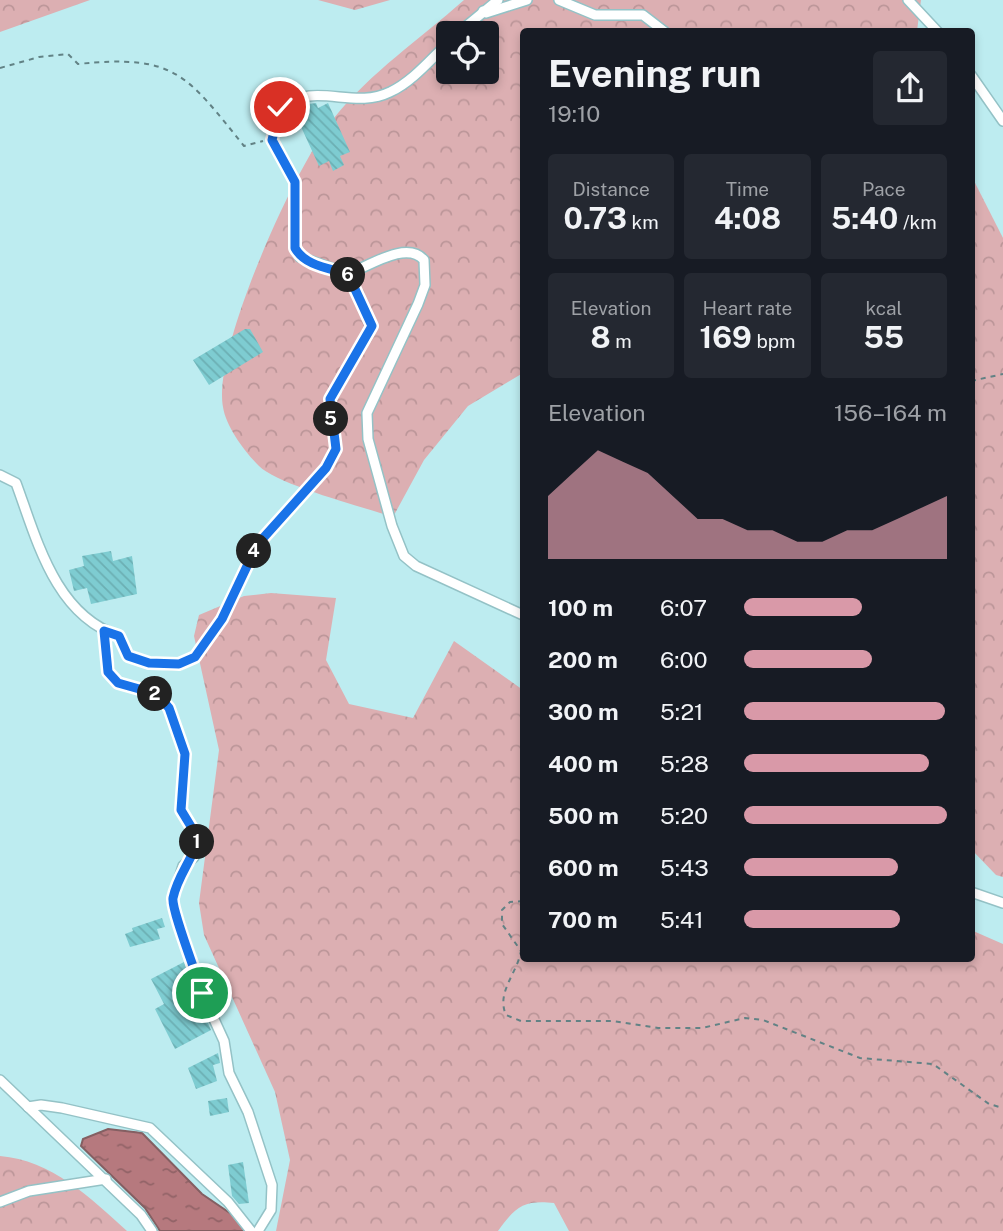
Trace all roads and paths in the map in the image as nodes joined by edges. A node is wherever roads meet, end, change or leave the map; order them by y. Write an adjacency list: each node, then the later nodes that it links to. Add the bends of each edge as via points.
1 (498, 0): 5 (street)
2 (527, 0): 5 (street)
3 (559, 0): 7 (street, via 595,15 643,15)
4 (908, 0): 8 (street)
5 (482, 11): 6 (street)
6 (471, 21)
7 (660, 28)
8 (934, 28)
9 (436, 53): 13 (street, via 390,92 366,99 305,94 291,99 280,107)
10 (0, 68): 13 (path, via 68,54 78,64 120,59 161,66 185,78 244,146)
11 (975, 81): 12 (street)
12 (1003, 121)
13 (272, 140): 14 (street, via 295,182 295,248 300,257)
14 (348, 274): 18 (street, via 407,250 418,252 425,260 425,285 418,304 366,413 368,439 391,526 404,556 416,566); 19 (street, via 372,326 330,399 336,449 326,468 257,545 222,619 195,657 179,664 149,663 128,656 119,636)
15 (1003, 374): 16 (path)
16 (975, 380)
17 (0, 475): 19 (street, via 16,483 59,589)
18 (520, 614)
19 (104, 631): 32 (street, via 108,672 118,683 157,694 169,708 185,754 181,810 198,838 194,857 183,866 172,901 272,1185 271,1210)
20 (975, 893): 22 (street)
21 (520, 901): 23 (path, via 510,902 502,910 502,924)
22 (1003, 903)
23 (520, 950)
24 (520, 958): 27 (path, via 502,1005 506,1015 521,1021 613,1021 702,1028 745,1017 763,1020 860,1059 933,1064 989,1104)
25 (0, 1080): 26 (street)
26 (27, 1107): 28 (street); 31 (street, via 62,1108 150,1128 228,1202)
27 (1003, 1108)
28 (106, 1179): 29 (street, via 29,1191); 30 (street)
29 (0, 1202)
30 (152, 1231)
31 (251, 1231)
32 (258, 1231)

